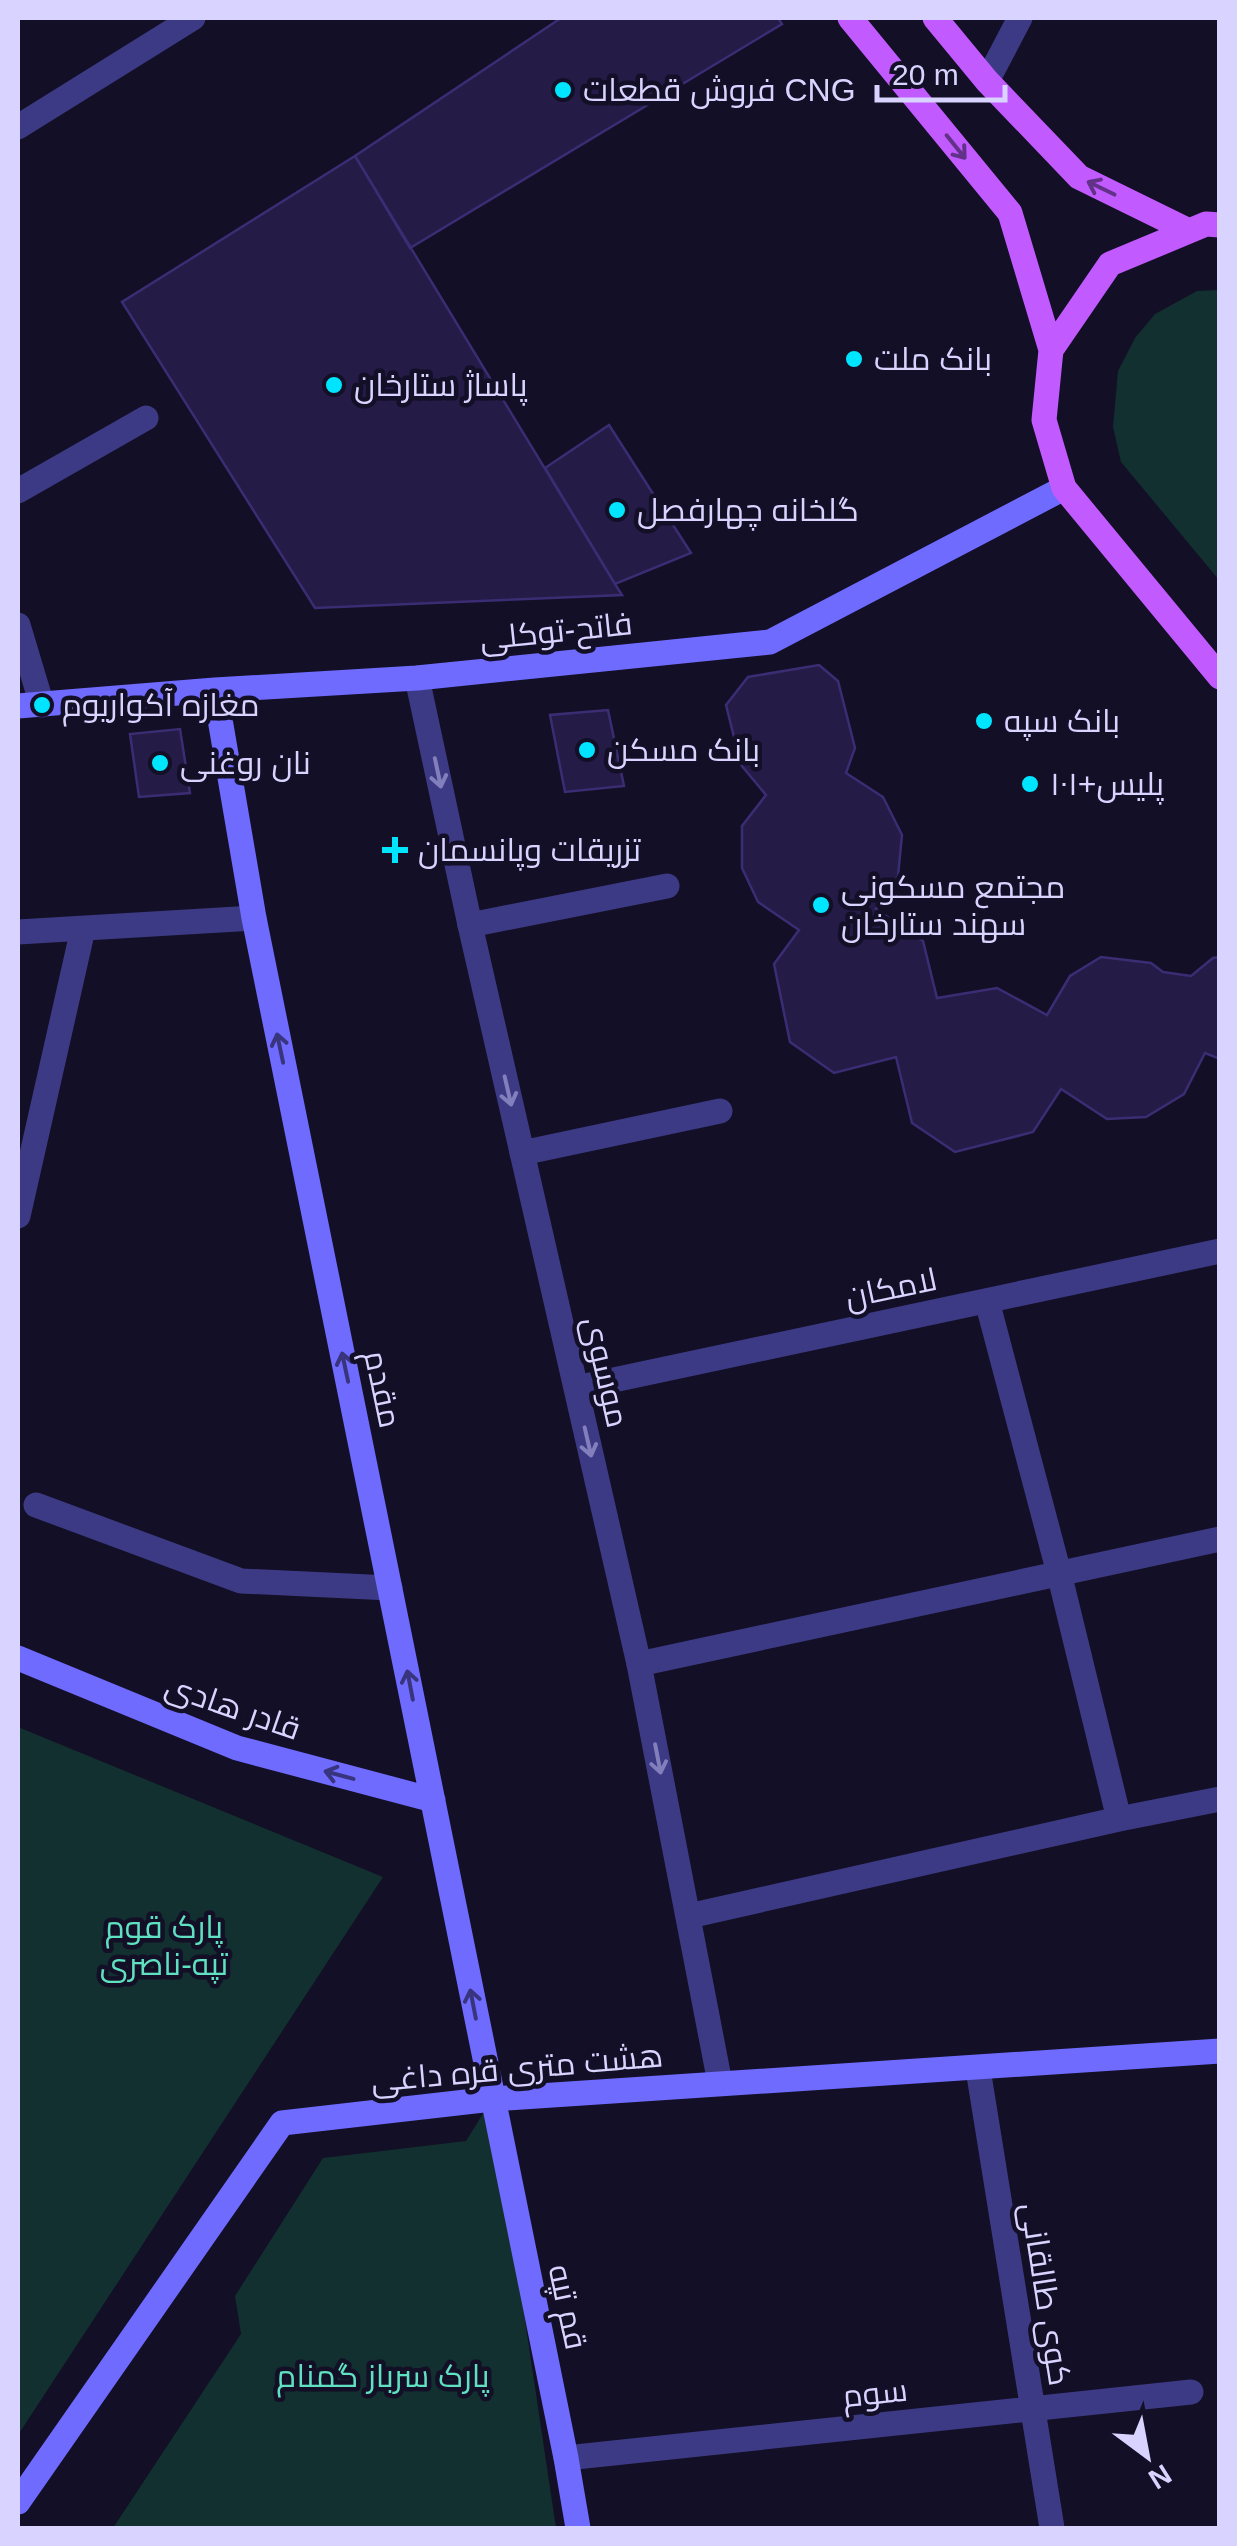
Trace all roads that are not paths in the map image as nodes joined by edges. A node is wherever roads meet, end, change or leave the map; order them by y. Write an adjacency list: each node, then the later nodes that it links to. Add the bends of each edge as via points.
1 (193, 18): 6 (street)
2 (850, 18): 8 (main road, one-way to 8, via 1010,213)
3 (935, 18): 5 (main road)
4 (1020, 18): 5 (street)
5 (988, 81): 7 (main road, one-way to 5, via 1079,178)
6 (18, 127)
7 (1208, 221): 8 (main road, via 1110,264)
8 (1051, 350): 10 (main road, via 1044,420)
9 (146, 418): 11 (street)
10 (1064, 488): 13 (main road); 14 (street, فاتح-توکلی, via 770,642)
11 (18, 491)
12 (18, 625): 16 (street)
13 (1220, 677)
14 (417, 678): 15 (street, فاتح-توکلی); 19 (street, موسوی, one-way to 19)
15 (214, 690): 16 (street, فاتح-توکلی); 18 (street, مقدم)
16 (30, 705)
17 (668, 886): 19 (street)
18 (254, 918): 20 (street); 31 (street, مقدم, one-way to 18)
19 (470, 925): 23 (street, موسوی, one-way to 23)
20 (83, 928): 21 (street); 24 (street)
21 (18, 932)
22 (720, 1110): 23 (street)
23 (522, 1153): 27 (street, موسوی)
24 (18, 1216)
25 (1220, 1251): 26 (street, لامکان)
26 (987, 1300): 27 (street, لامکان); 30 (street)
27 (576, 1388): 33 (street, موسوی, one-way to 33)
28 (36, 1505): 31 (street, via 241,1581)
29 (1220, 1538): 30 (street)
30 (1059, 1573): 33 (street); 36 (street)
31 (390, 1588): 35 (street, مقدم, one-way to 31)
32 (18, 1658): 35 (street, قادر هادی, one-way to 32, via 237,1748)
33 (639, 1664): 37 (street, موسوی, one-way to 37)
34 (1220, 1799): 36 (street)
35 (434, 1800): 41 (street, مقدم, one-way to 35)
36 (1119, 1819): 37 (street)
37 (689, 1916): 40 (street, موسوی)
38 (1220, 2051): 39 (street, هشت متری قره داغی)
39 (978, 2068): 40 (street, هشت متری قره داغی); 43 (street, کوی طالقانی)
40 (720, 2084): 41 (street, هشت متری قره داغی)
41 (492, 2100): 44 (street, قم تپه); 45 (street, هشت متری قره داغی, via 282,2123)
42 (1191, 2392): 43 (street, سوم)
43 (1032, 2408): 44 (street, سوم); 47 (street, کوی طالقانی)
44 (566, 2458): 46 (street, قم تپه)
45 (18, 2502)
46 (578, 2528)
47 (1052, 2528)

